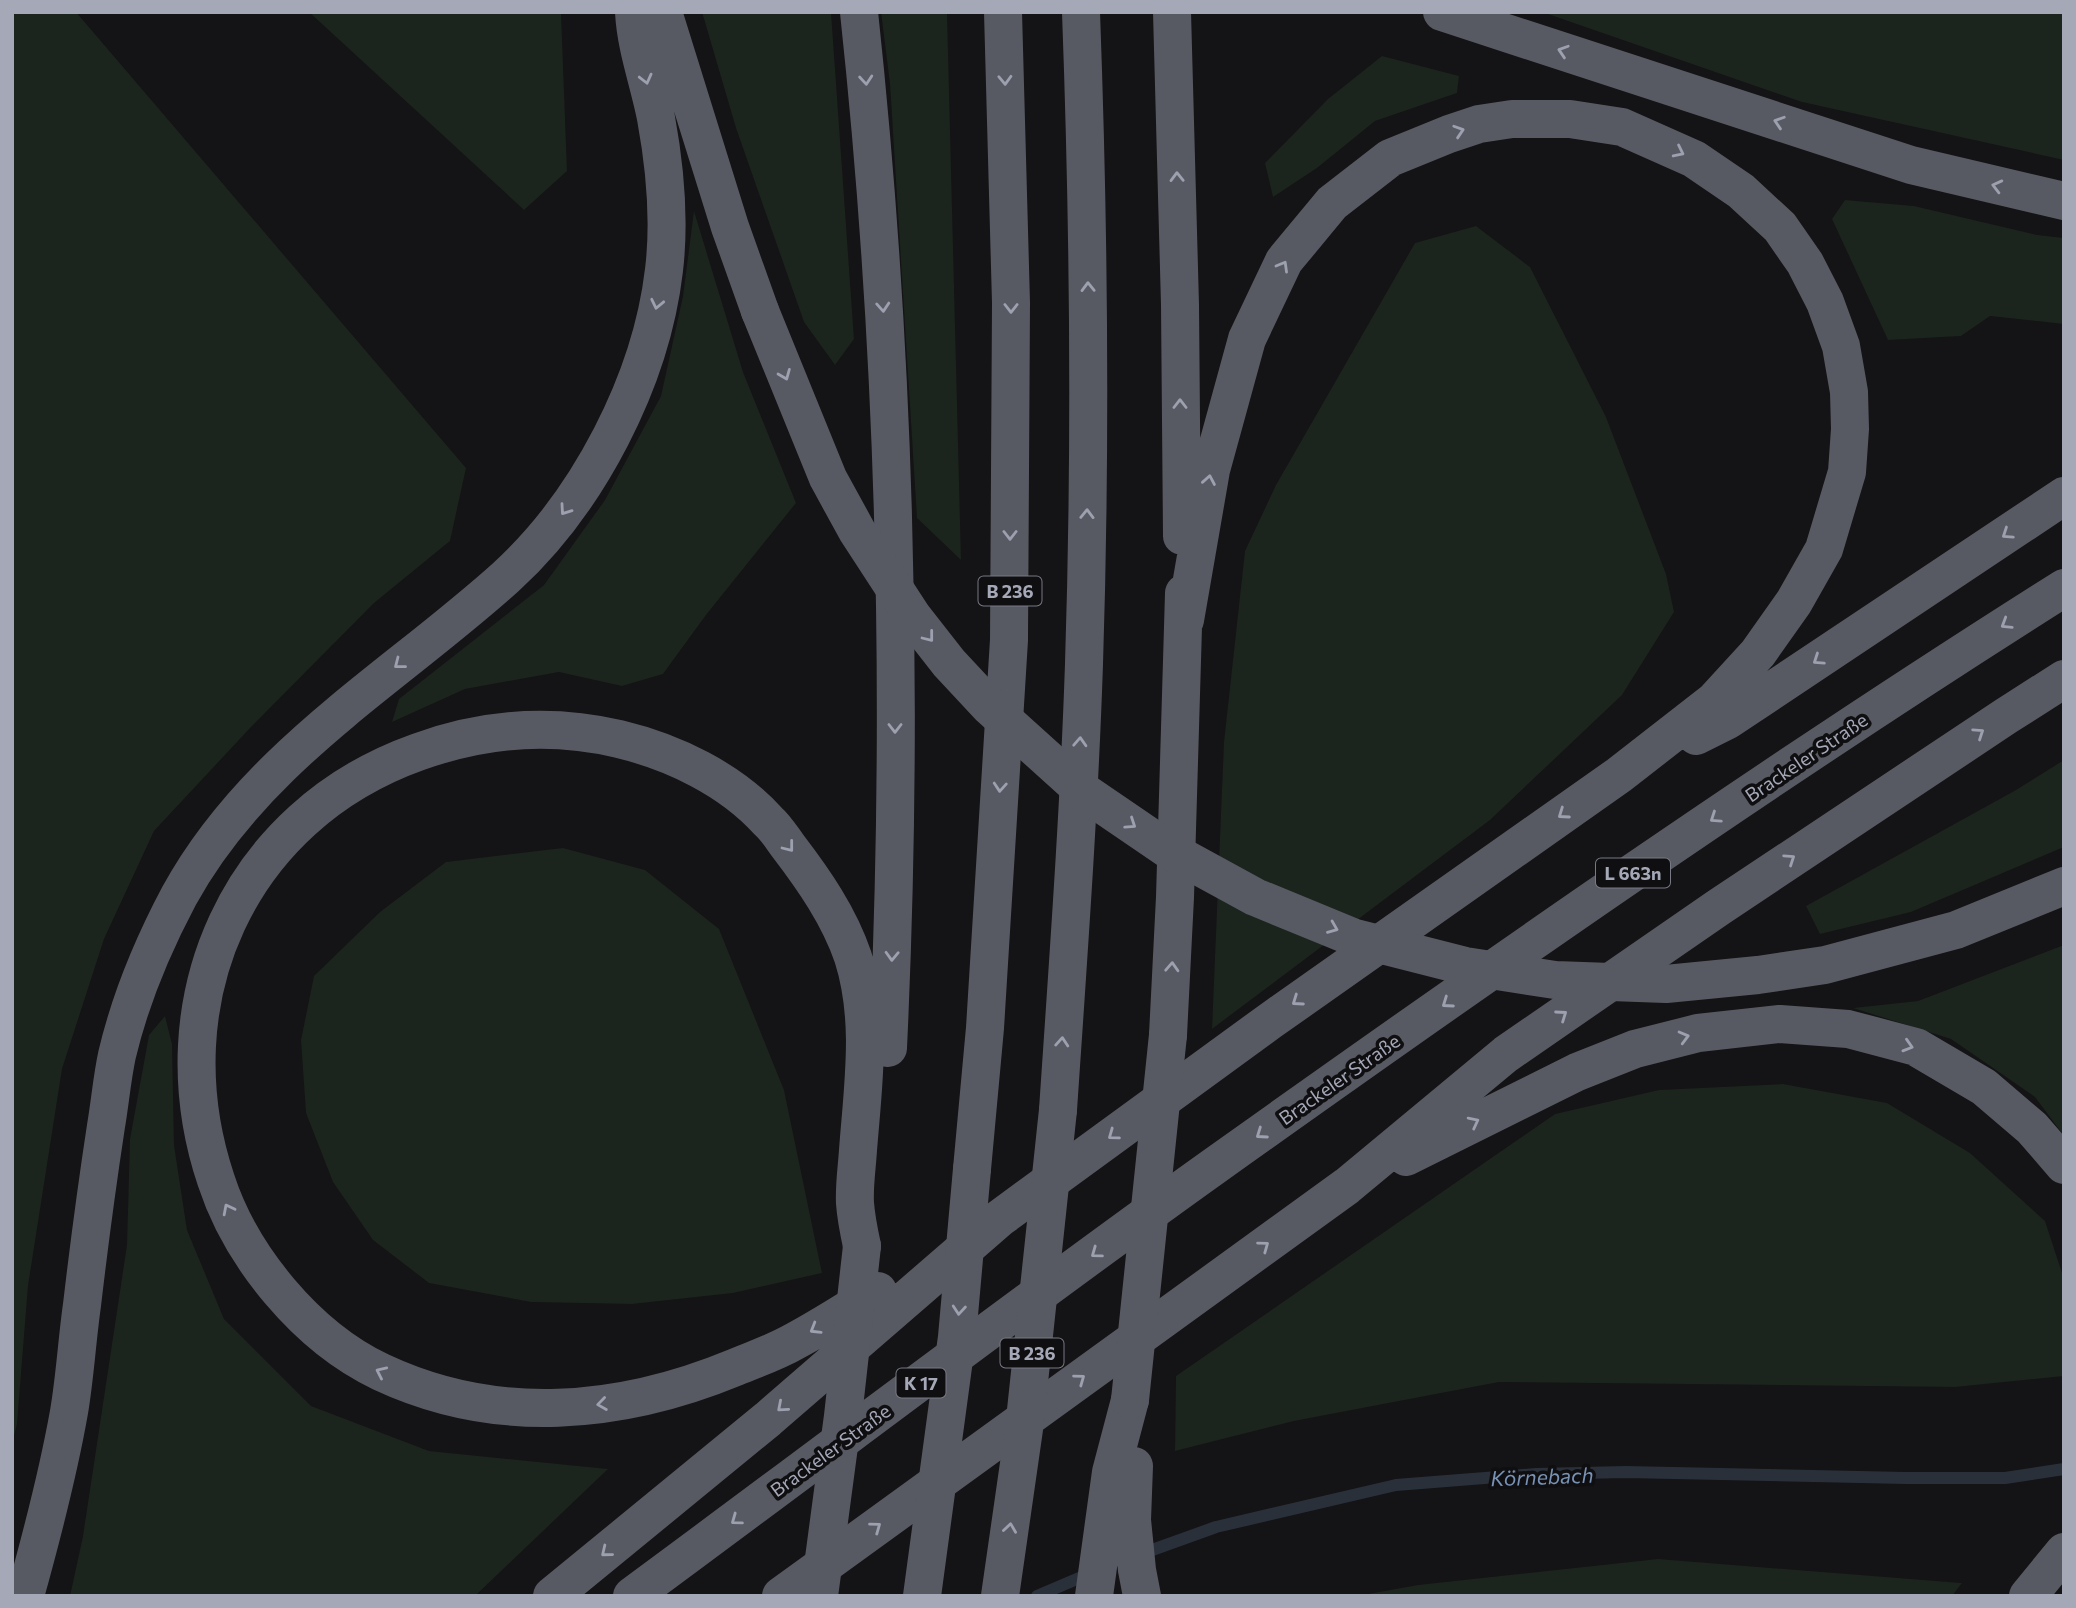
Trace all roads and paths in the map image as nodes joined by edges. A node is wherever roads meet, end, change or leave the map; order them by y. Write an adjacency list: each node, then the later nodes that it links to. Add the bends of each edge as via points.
1 (634, 12): 22 (highway, one-way to 22, via 656,119 667,208 664,271 648,344 625,409 596,466 558,520 517,565 337,713 278,768 226,825 180,894 144,970 117,1055 69,1411)
2 (663, 12): 14 (highway, one-way to 14, bridge, via 760,311 805,426 857,531 949,663 990,707 1084,792 1170,850 1255,897 1355,938 1465,966 1555,980 1666,984 1825,965 1956,930)
3 (859, 12): 19 (highway, one-way to 19, via 892,441 895,660 887,1062 876,1201)
4 (1003, 12): 27 (highway, B 236, one-way to 27, bridge, via 1011,303 1009,639 985,1028 955,1350)
5 (1081, 12): 28 (highway, B 236, one-way to 5, bridge, via 1024,1429 1058,1110 1074,878 1087,540 1088,302)
6 (1172, 12): 11 (highway, one-way to 6)
7 (1442, 12): 8 (highway, one-way to 7, via 1911,165)
8 (2064, 201)
9 (2064, 496): 13 (highway, one-way to 13, via 1728,720)
10 (2064, 588): 16 (highway, Brackeler Straße / L 663n, one-way to 16, via 1668,849)
11 (1185, 620): 13 (highway, one-way to 13, via 1211,470 1247,339 1284,261 1332,203 1390,158 1479,124 1570,119 1622,127 1693,159 1741,191 1780,227 1805,263 1841,345 1850,429 1847,472 1837,511 1824,549 1794,602 1758,653 1714,701); 20 (highway, one-way to 11, bridge, via 1168,1035)
12 (2064, 679): 17 (highway, one-way to 12, via 1506,1054)
13 (1619, 775): 18 (highway, one-way to 18, via 1269,1021)
14 (2064, 887)
15 (2064, 1165): 17 (highway, one-way to 15, via 1577,1072 1635,1049 1698,1033 1780,1024 1848,1030 1916,1047 1984,1087 2032,1128)
16 (1210, 1169): 24 (highway, Brackeler Straße / K 17, one-way to 24)
17 (1347, 1186): 25 (highway, one-way to 17)
18 (1000, 1218): 19 (highway, one-way to 19, via 791,1344 653,1395 562,1408 497,1407 405,1383 364,1364 294,1308 244,1240 222,1199 200,1117 197,1029 218,940 239,897 264,860 327,799 364,775 441,744 523,729 566,729 662,751 715,778 768,820 813,877 852,954 864,1003 866,1047 855,1202); 23 (highway, one-way to 23, via 768,1419)
19 (862, 1246): 26 (highway, bridge)
20 (1130, 1400): 29 (highway, via 1111,1472); 30 (highway, via 1135,1474 1132,1520)
21 (2064, 1552): 31 (highway)
22 (24, 1596)
23 (552, 1596)
24 (632, 1596)
25 (781, 1596)
26 (819, 1596)
27 (922, 1596)
28 (1000, 1596)
29 (1094, 1596)
30 (1142, 1596)
31 (2028, 1596)

